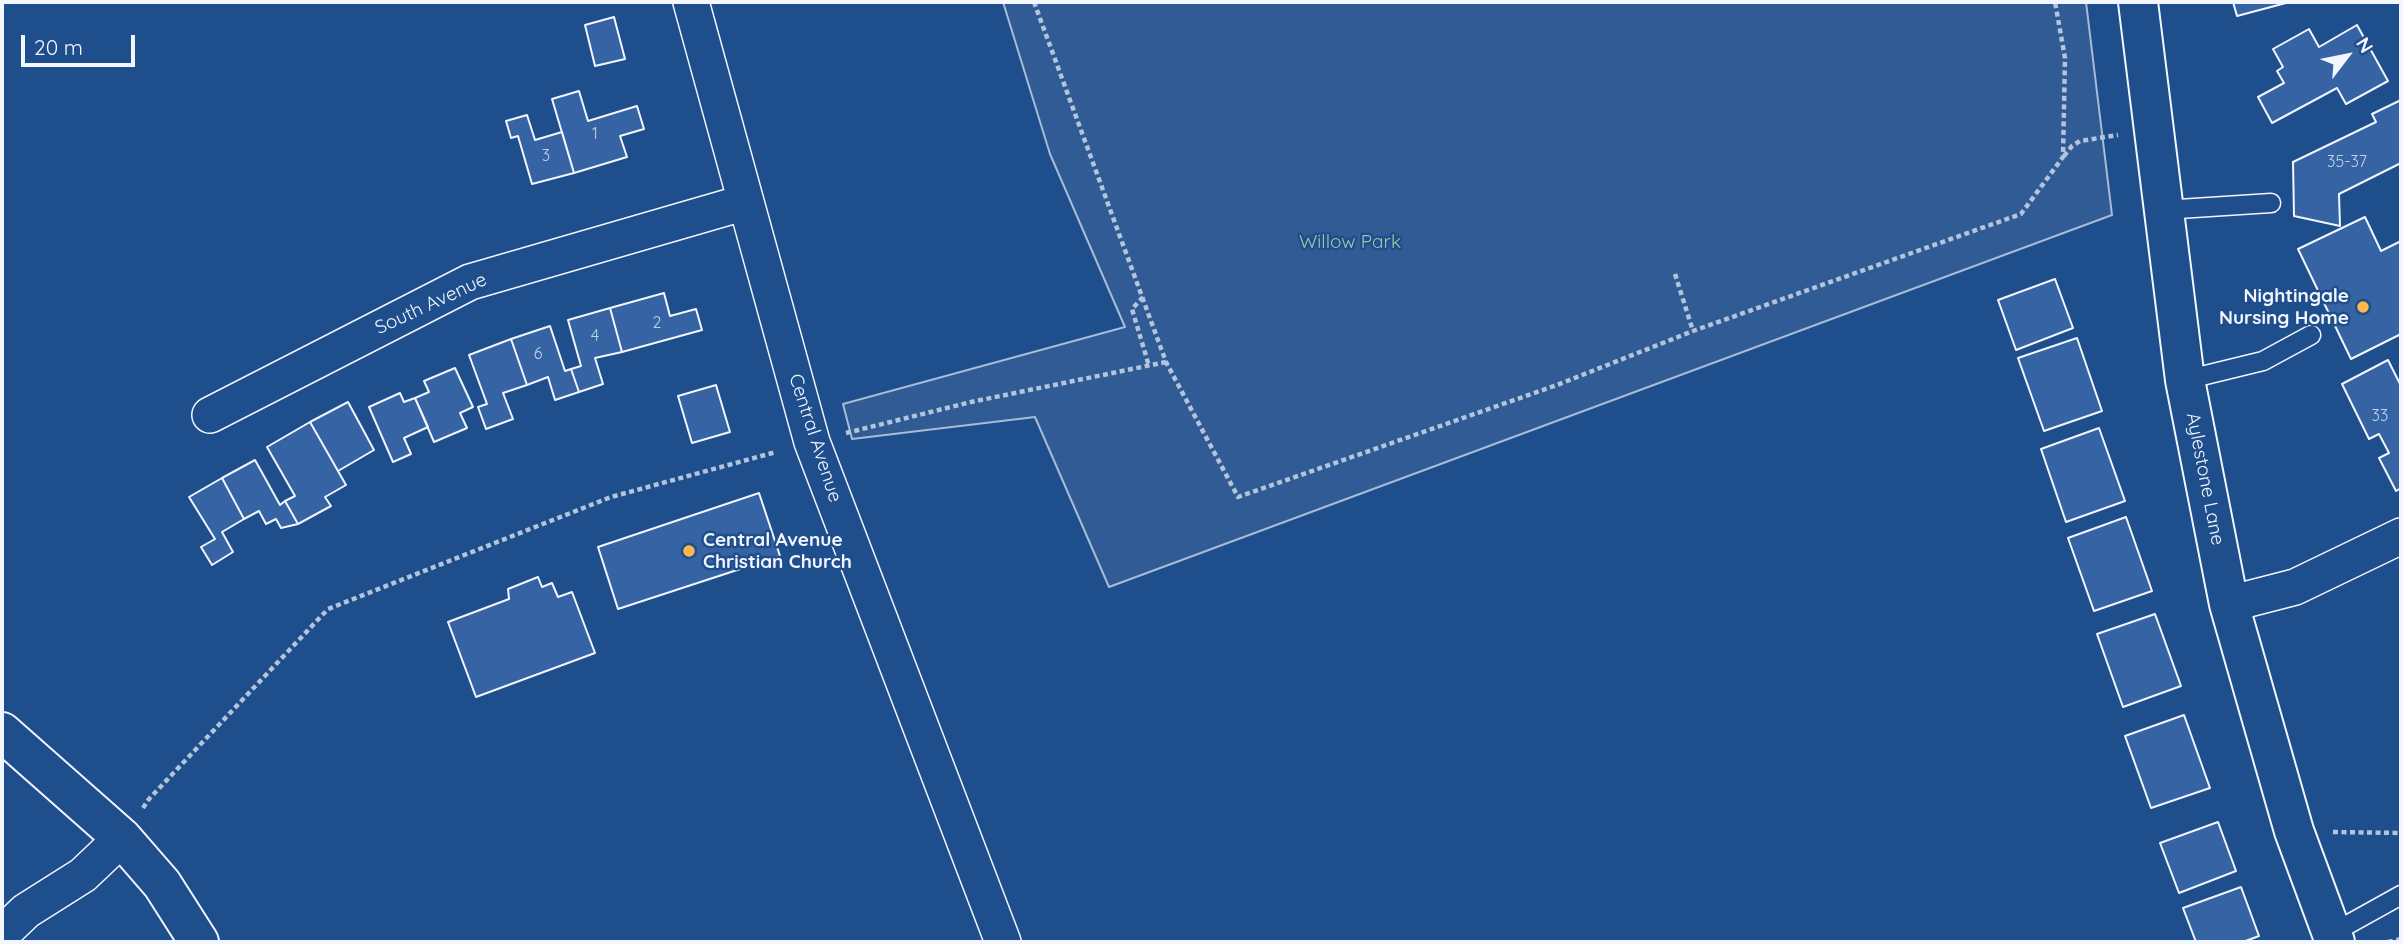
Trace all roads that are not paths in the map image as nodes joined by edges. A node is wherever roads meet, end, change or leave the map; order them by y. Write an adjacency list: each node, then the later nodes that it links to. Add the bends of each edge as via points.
1 (691, 2): 3 (street, Central Avenue)
2 (2138, 2): 5 (main road, Aylestone Lane)
3 (746, 202): 8 (street, South Avenue, via 470,282); 17 (street, Central Avenue, via 812,442)
4 (2271, 203): 5 (lane)
5 (2163, 210): 7 (main road, Aylestone Lane)
6 (2311, 335): 7 (lane, via 2263,361)
7 (2185, 380): 10 (main road, Aylestone Lane)
8 (210, 415)
9 (2401, 536): 10 (street, via 2295,587)
10 (2229, 604): 15 (main road, Aylestone Lane, via 2294,831)
11 (2, 732): 12 (main road)
12 (132, 823): 14 (street, via 83,875 26,912); 16 (main road, via 162,884)
13 (2401, 895): 15 (lane)
14 (2, 934)
15 (2333, 938)
16 (200, 942)
17 (1003, 942)

